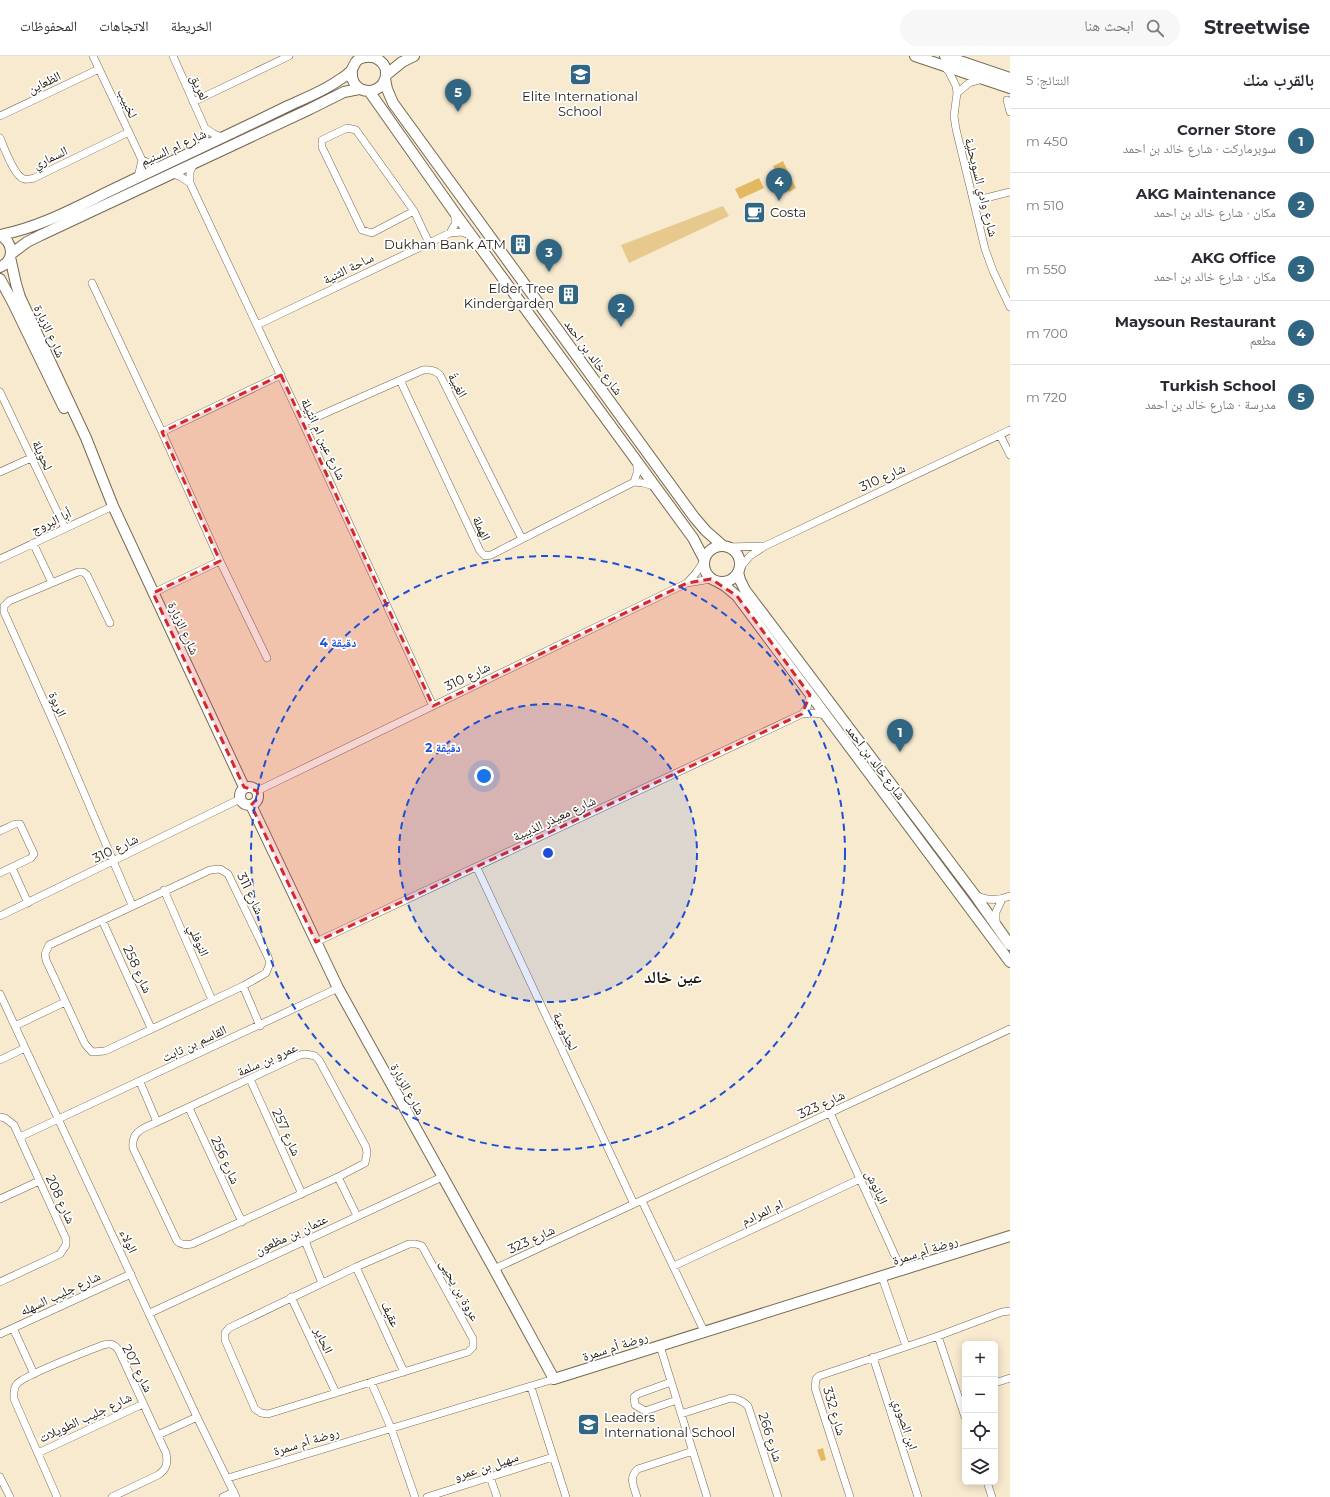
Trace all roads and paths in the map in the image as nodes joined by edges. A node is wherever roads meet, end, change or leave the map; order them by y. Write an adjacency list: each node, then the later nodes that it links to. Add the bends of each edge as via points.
1 (93, 56): 10 (street, لخبيب)
2 (173, 56): 18 (street, لعريق)
3 (289, 56): 18 (street)
4 (387, 56): 7 (main road)
5 (414, 56): 11 (main road, via 402,62)
6 (915, 56): 8 (main road)
7 (376, 58): 9 (main road, via 365,56); 11 (main road, via 384,65)
8 (944, 61): 12 (main road); 13 (main road); 16 (street, شارع وادي السويحلية)
9 (353, 63): 15 (main road, via 354,84); 24 (main road, شارع ام السنيم, via 332,85)
10 (99, 69): 20 (street, الظعاين); 22 (street, لخبيب)
11 (386, 77): 15 (main road, via 379,88); 64 (main road, شارع خالد بن احمد, via 387,90 393,103 699,524)
12 (1010, 78)
13 (983, 79): 14 (main road); 16 (street, via 969,83)
14 (1010, 88)
15 (364, 90): 27 (main road, شارع ام السنيم, via 338,94); 35 (main road, شارع خالد بن احمد)
16 (957, 93): 33 (street, شارع وادي السويحلية, via 956,129)
17 (1007, 100): 19 (street)
18 (193, 102): 21 (street, لعريق)
19 (1010, 112)
20 (0, 116)
21 (205, 128): 24 (street); 25 (street)
22 (129, 132): 23 (street, السماري, via 28,179 23,179 15,172); 26 (street, لخبيب)
23 (0, 138)
24 (224, 138): 25 (main road, شارع ام السنيم)
25 (201, 148): 28 (main road, شارع ام السنيم)
26 (142, 160): 28 (street); 30 (street)
27 (194, 162): 29 (main road, شارع ام السنيم); 31 (street, via 190,172)
28 (158, 167): 30 (main road, شارع ام السنيم)
29 (171, 173): 31 (street); 40 (main road, شارع ام السنيم, via 27,242)
30 (138, 177): 37 (main road, شارع ام السنيم, via 37,225)
31 (190, 183): 45 (street, شارع عين ام انثيلة)
32 (1010, 192): 33 (street)
33 (974, 201): 44 (street, شارع وادي السويحلية, via 985,249)
34 (414, 211): 34 (street, via 356,130 347,128 322,140 322,147 362,230 372,233); 39 (street)
35 (456, 213): 36 (street, via 455,224); 38 (main road, شارع خالد بن احمد)
36 (450, 233): 38 (street, ساحة الثنية, via 462,232); 39 (street, ساحة الثنية)
37 (0, 235): 40 (main road, شارع الزبارة, via 9,243)
38 (472, 236): 55 (main road, شارع خالد بن احمد)
39 (429, 242): 45 (street, ساحة الثنية)
40 (11, 256): 41 (main road, شارع ام السنيم); 57 (main road, شارع الزبارة, via 20,297 86,438)
41 (0, 267)
42 (0, 279): 57 (main road, شارع الزبارة, via 80,441)
43 (92, 283): 51 (street)
44 (1010, 307)
45 (257, 325): 46 (street, شارع عين ام انثيلة)
46 (281, 375): 49 (street, شارع عين ام انثيلة); 51 (street)
47 (400, 380): 49 (street, الغبيةّ); 62 (street, الغبيةّ, via 423,370 433,370 440,375); 62 (street, الهملة, via 480,551 485,556 491,555)
48 (0, 392): 54 (street, لحويلة)
49 (304, 423): 77 (street, شارع عين ام انثيلة)
50 (1010, 430): 52 (street, شارع 310)
51 (162, 432): 68 (street)
52 (1000, 435): 53 (street); 65 (street, شارع 310)
53 (1010, 455)
54 (31, 458): 56 (street); 61 (street, لحويلة)
55 (637, 462): 58 (street); 59 (main road, شارع خالد بن احمد)
56 (0, 472)
57 (102, 479): 60 (main road, شارع الزبارة)
58 (634, 482): 59 (street); 62 (street, الهملة)
59 (656, 487): 67 (main road, شارع خالد بن احمد, via 698,544)
60 (113, 506): 61 (street, أبا البروج); 73 (main road, شارع الزبارة)
61 (65, 528): 63 (street, أبا البروج)
62 (522, 539)
63 (33, 543): 66 (street, أبا البروج); 71 (street)
64 (725, 546): 65 (street, شارع 310); 67 (main road, via 709,550); 69 (main road, via 737,553)
65 (765, 546): 69 (street, شارع 310, via 750,556)
66 (0, 559)
67 (704, 560): 70 (main road, via 705,571); 72 (street, شارع 310)
68 (220, 561): 73 (street); 75 (street)
69 (738, 571): 70 (main road, via 727,581); 90 (main road, شارع خالد بن احمد, via 746,590)
70 (714, 580): 72 (street, شارع 310); 76 (main road, شارع خالد بن احمد, via 737,596)
71 (52, 583): 74 (street, الربوة, via 83,572 87,575); 85 (street, الربوة, via 9,601 4,606 4,612)
72 (687, 583): 77 (street, شارع 310)
73 (153, 593): 80 (main road, شارع الزبارة)
74 (110, 623)
75 (267, 658)
76 (810, 695): 78 (street, via 808,708); 79 (main road, شارع خالد بن احمد)
77 (433, 706): 81 (street, شارع 310)
78 (802, 714): 79 (street, شارع معيذر الذيبية, via 814,712); 87 (street, شارع معيذر الذيبية)
79 (826, 715): 100 (main road, شارع خالد بن احمد)
80 (244, 787): 81 (main road, via 251,786); 82 (main road, via 239,794)
81 (257, 791): 83 (main road, via 256,801)
82 (240, 799): 83 (main road, via 244,804); 85 (street, شارع 310)
83 (252, 805): 98 (main road, شارع الزبارة)
84 (0, 830): 86 (street, via 20,824 33,851 31,858)
85 (113, 862): 93 (street, شارع 310); 94 (street)
86 (12, 868): 88 (street); 93 (street)
87 (477, 868): 98 (street, شارع معيذر الذيبية); 127 (street, لجذوعية)
88 (0, 873)
89 (164, 890): 94 (street, شارع 311); 101 (street, شارع 311, via 210,870 220,869 228,874 270,964 266,973); 104 (street, النوفلي)
90 (974, 894): 92 (street, via 987,899); 97 (main road, شارع خالد بن احمد)
91 (1010, 896): 92 (street)
92 (1002, 899): 97 (street, via 996,912)
93 (28, 903): 95 (street, شارع 310)
94 (132, 905): 96 (street, شارع 311)
95 (0, 916)
96 (102, 920): 105 (street, شارع 311, via 54,942 46,950 46,960); 108 (street, شارع 258)
97 (996, 925): 99 (main road, شارع خالد بن احمد)
98 (316, 942): 102 (main road, شارع الزبارة)
99 (1010, 945)
100 (1010, 962)
101 (243, 986): 104 (street, شارع 311); 107 (street)
102 (338, 988): 107 (street, القاسم بن ثابت); 121 (main road, شارع الزبارة)
103 (0, 994): 106 (street, الولاء)
104 (212, 1000): 108 (street, شارع 311)
105 (65, 1002): 106 (street); 108 (street, شارع 311, via 85,1044 92,1052 105,1051)
106 (15, 1026): 110 (street, الولاء)
107 (260, 1026): 113 (street, القاسم بن ثابت)
108 (152, 1028)
109 (1010, 1029): 115 (street, شارع 323)
110 (25, 1048): 111 (street); 117 (street, الولاء)
111 (0, 1060)
112 (250, 1079): 114 (street, عمرو بن سلمة); 120 (street, عمرو بن سلمة, via 300,1055 311,1054 319,1060 367,1153 367,1158 361,1166); 124 (street, شارع 257)
113 (140, 1082): 117 (street, القاسم بن ثابت); 118 (street)
114 (189, 1108): 118 (street, عمرو بن سلمة); 129 (street, شارع 256)
115 (830, 1112): 122 (street, البانوش); 126 (street, شارع 323)
116 (0, 1118): 119 (street, شارع 208, via 10,1120)
117 (59, 1118): 119 (street); 136 (street, الولاء)
118 (157, 1122): 129 (street, عمرو بن سلمة, via 135,1134 133,1148 177,1241 183,1245 192,1244)
119 (20, 1137): 123 (street, شارع 208)
120 (338, 1177): 124 (street, عمرو بن سلمة); 128 (street)
121 (442, 1177): 128 (street, عثمان بن مظعون); 134 (main road, شارع الزبارة)
122 (860, 1179): 132 (street, ام المرادم); 135 (street, البانوش)
123 (39, 1181): 125 (street); 138 (street, شارع 208, via 66,1239 66,1245 60,1254)
124 (302, 1194): 129 (street, عمرو بن سلمة)
125 (0, 1199)
126 (642, 1200): 127 (street, شارع 323); 132 (street)
127 (634, 1204): 134 (street, شارع 323)
128 (357, 1216): 131 (street, عثمان بن مظعون)
129 (242, 1222)
130 (1010, 1236): 135 (main road, روضة أم سمرة)
131 (305, 1241): 139 (street); 142 (street, عثمان بن مظعون)
132 (674, 1266): 144 (street)
133 (356, 1267): 139 (street, عروة بن يحيى); 150 (street, عقيف); 150 (street, عروة بن يحيى, via 409,1244 422,1246 474,1339 473,1347 468,1352)
134 (494, 1269): 153 (main road, شارع الزبارة)
135 (902, 1271): 137 (main road, روضة أم سمرة)
136 (131, 1274): 142 (street, الولاء); 143 (street, شارع جليب السهله)
137 (882, 1277): 144 (main road, روضة أم سمرة); 148 (street)
138 (0, 1282)
139 (322, 1283): 140 (street, عروة بن يحيى)
140 (291, 1297): 158 (street, الحاير); 158 (street, عروة بن يحيى, via 229,1328 225,1333 225,1340 255,1409 268,1414)
141 (1010, 1311): 146 (street, شارع 332)
142 (150, 1313): 164 (street, الولاء)
143 (13, 1328): 145 (street, شارع جليب السهله); 151 (street)
144 (704, 1331): 147 (main road, روضة أم سمرة)
145 (0, 1334)
146 (938, 1336): 148 (street, شارع 332); 159 (street)
147 (660, 1346): 153 (main road, روضة أم سمرة); 155 (street)
148 (906, 1346): 149 (street, شارع 332)
149 (872, 1357): 186 (street, شارع 332, via 822,1374 814,1384); 187 (street, ابن الصوري)
150 (404, 1372): 154 (street, عروة بن يحيى)
151 (34, 1374): 161 (street, شارع 207, via 103,1345 114,1345); 168 (street, شارع 207, via 17,1383 14,1388 14,1399)
152 (1010, 1378): 156 (street)
153 (554, 1379): 157 (street, روضة أم سمرة)
154 (371, 1382): 158 (street, عروة بن يحيى); 165 (street)
155 (671, 1382): 160 (street); 160 (street, via 638,1394 634,1397 635,1405 645,1411)
156 (998, 1382)
157 (531, 1386): 165 (street, روضة أم سمرة); 169 (street)
158 (336, 1393)
159 (961, 1394): 162 (street)
160 (677, 1400): 163 (street)
161 (143, 1404): 166 (street, شارع 207); 168 (street, شارع جليب الطويلات)
162 (964, 1413)
163 (681, 1414): 167 (street); 185 (street, شارع 266, via 731,1398 745,1403)
164 (197, 1417): 166 (street); 172 (street, الولاء)
165 (391, 1428): 172 (street, روضة أم سمرة); 179 (street)
166 (158, 1435): 177 (street, شارع 207, via 166,1453 166,1467 163,1471)
167 (693, 1451): 183 (street, via 638,1469 632,1479); 184 (street)
168 (38, 1453): 176 (street, شارع 207)
169 (553, 1457): 171 (street, سهيل بن عمرو); 182 (street)
170 (0, 1476): 175 (street)
171 (490, 1477): 180 (street, سهيل بن عمرو); 181 (street)
172 (228, 1478): 174 (street, الولاء)
173 (988, 1485): 188 (street)
174 (235, 1494): 178 (street)
175 (10, 1497)
176 (58, 1497)
177 (112, 1497)
178 (223, 1497)
179 (415, 1497)
180 (427, 1497)
181 (496, 1497)
182 (566, 1497)
183 (637, 1497)
184 (707, 1497)
185 (778, 1497)
186 (850, 1497)
187 (918, 1497)
188 (992, 1497)

